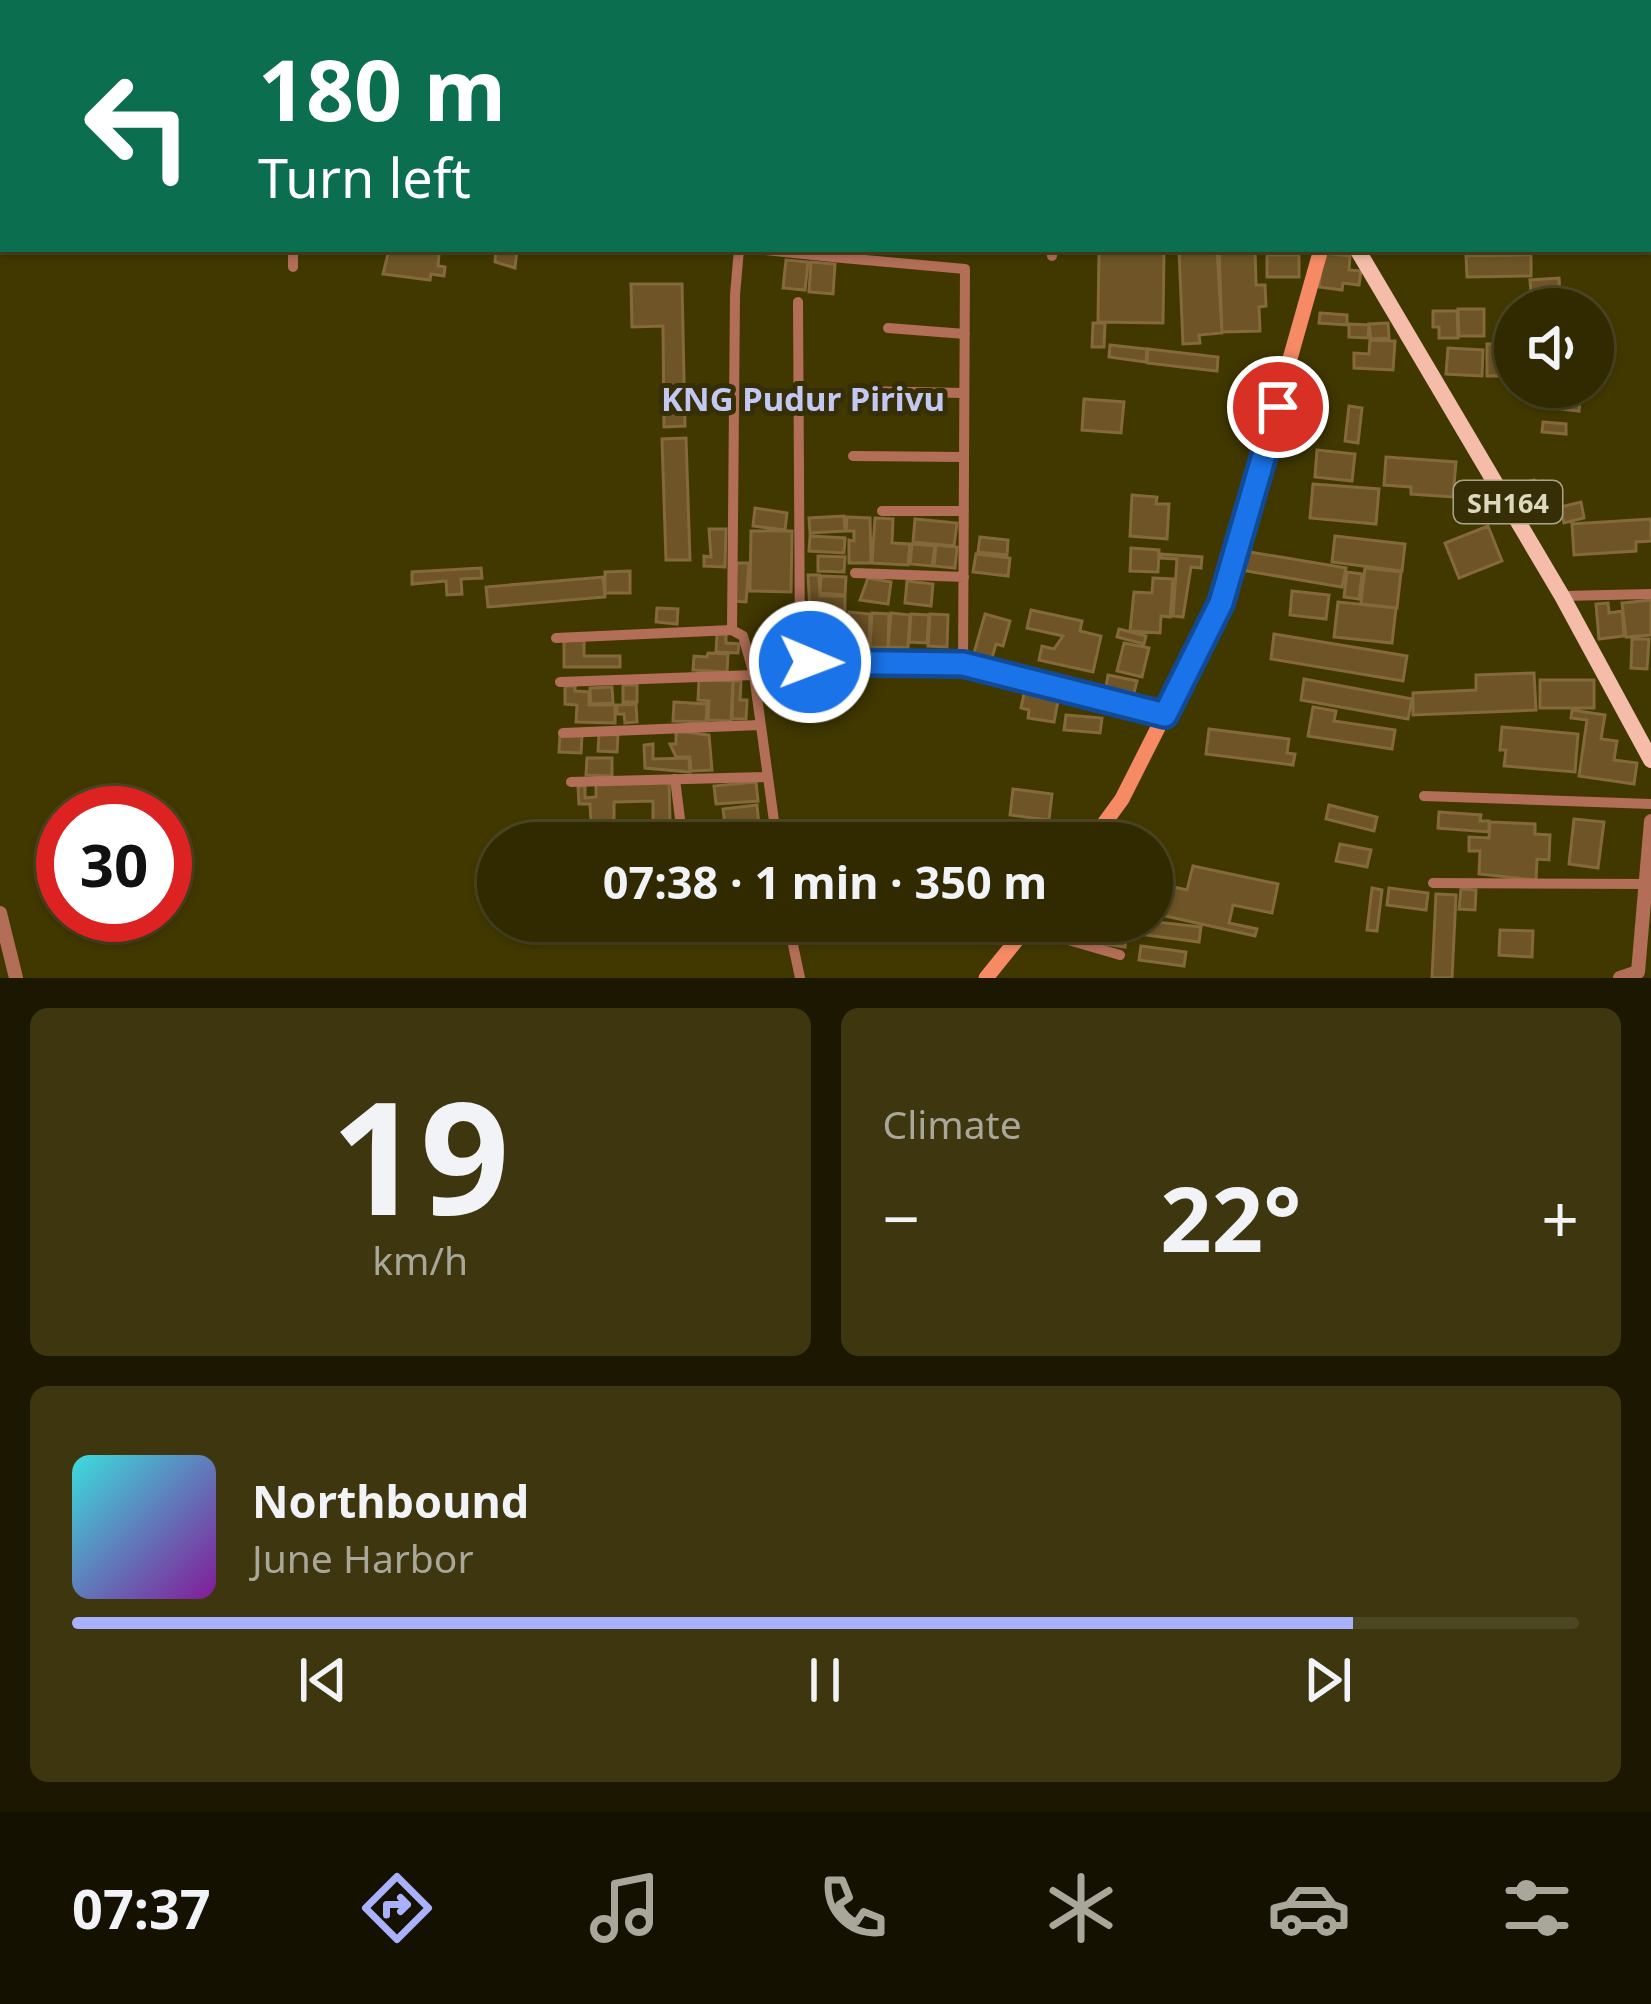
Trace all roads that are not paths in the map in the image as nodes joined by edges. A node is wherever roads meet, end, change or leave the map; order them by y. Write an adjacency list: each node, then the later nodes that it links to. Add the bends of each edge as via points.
1 (293, 252): 7 (street)
2 (739, 252): 21 (street)
3 (808, 252): 6 (street)
4 (1320, 252): 26 (main road, via 1221,603)
5 (1359, 252): 20 (main road, SH164)
6 (843, 254): 10 (street, via 965,268)
7 (293, 267)
8 (798, 302): 23 (street, via 800,653 810,662)
9 (888, 328): 10 (street)
10 (964, 334): 12 (street)
11 (858, 391): 12 (street)
12 (964, 393): 14 (street)
13 (854, 456): 14 (street)
14 (964, 458): 16 (street)
15 (882, 511): 16 (street)
16 (964, 511): 18 (street)
17 (855, 573): 18 (street)
18 (964, 577): 23 (street)
19 (1651, 594): 20 (street)
20 (1562, 596): 29 (main road, SH164)
21 (732, 630): 22 (street); 24 (street, via 749,646)
22 (556, 638)
23 (963, 664): 26 (street)
24 (754, 675): 25 (street); 27 (street)
25 (560, 682)
26 (1165, 715): 38 (main road)
27 (760, 725): 28 (street); 30 (street)
28 (562, 734)
29 (1651, 760)
30 (767, 777): 31 (street); 37 (street)
31 (675, 779): 32 (street); 36 (street)
32 (571, 782)
33 (1424, 796): 34 (street)
34 (1651, 804)
35 (1651, 821): 40 (street)
36 (681, 822)
37 (773, 822)
38 (1105, 822)
39 (1433, 883): 40 (street)
40 (1644, 884): 49 (street, via 1638,972)
41 (0, 913): 46 (street)
42 (792, 942): 47 (street)
43 (1015, 942): 48 (main road)
44 (1080, 942): 45 (street)
45 (1120, 956)
46 (16, 978)
47 (800, 978)
48 (986, 978)
49 (1620, 978)

